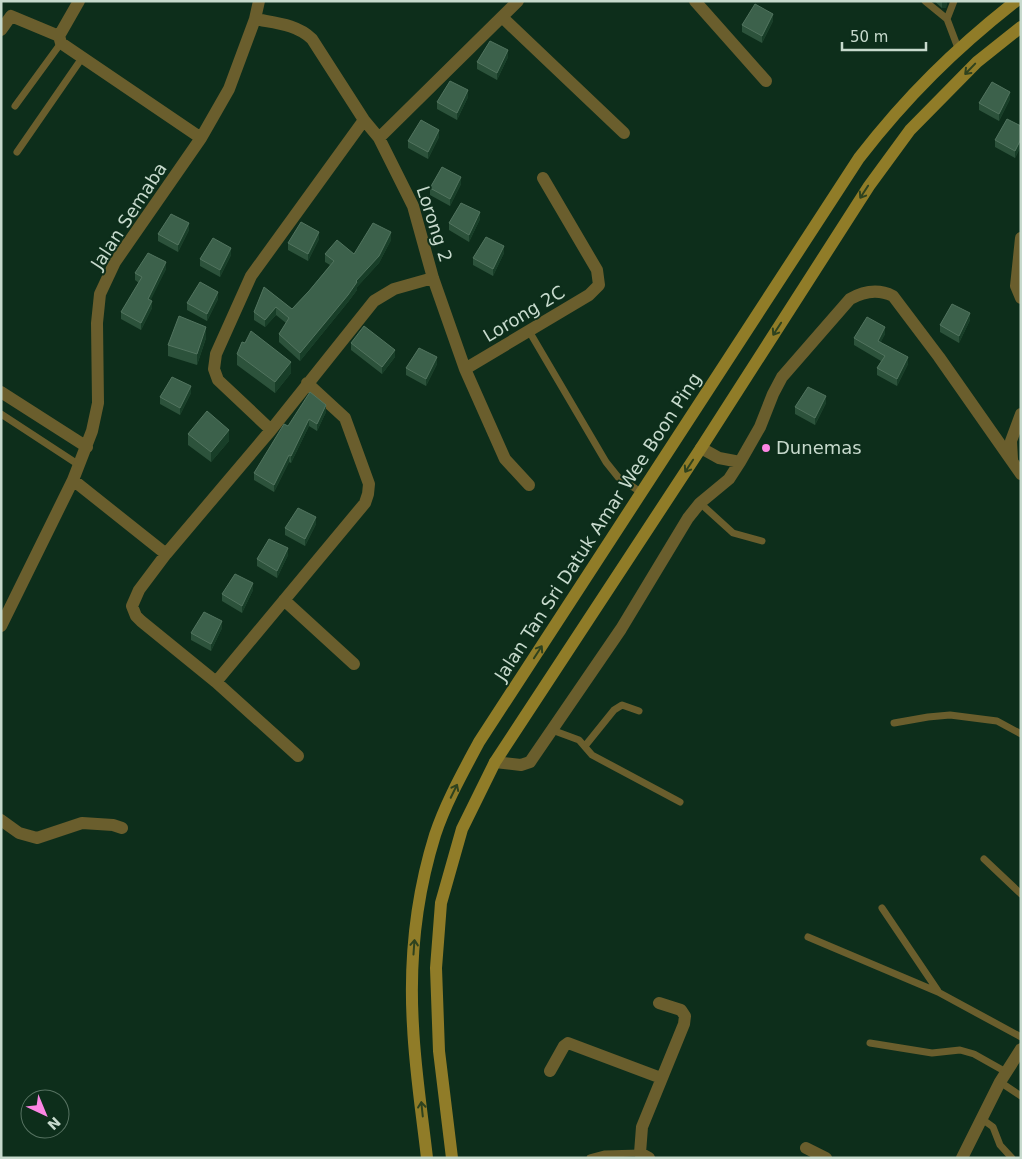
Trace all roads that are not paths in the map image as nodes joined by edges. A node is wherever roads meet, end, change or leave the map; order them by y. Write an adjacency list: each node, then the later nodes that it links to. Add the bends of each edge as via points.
1 (79, 1): 14 (street)
2 (259, 1): 10 (street, Jalan Semaba)
3 (518, 1): 9 (street)
4 (695, 1): 17 (street)
5 (925, 1): 11 (lane)
6 (954, 1): 11 (lane)
7 (1016, 1): 15 (main road, Jalan Tan Sri Datuk Amar Wee Boon Ping)
8 (6, 13): 13 (street); 14 (street)
9 (502, 16): 20 (street); 22 (street)
10 (255, 19): 19 (street, Lorong 2, via 297,27 305,32); 21 (street, Jalan Semaba, via 230,89)
11 (947, 19): 15 (lane)
12 (1021, 27): 36 (main road, one-way to 36, via 977,62 904,138 868,186)
13 (1, 30)
14 (60, 40): 16 (street); 18 (lane)
15 (958, 48): 43 (main road, Jalan Tan Sri Datuk Amar Wee Boon Ping, via 888,121 859,158)
16 (82, 58): 21 (street); 23 (lane)
17 (766, 82)
18 (15, 106)
19 (364, 120): 22 (street, Lorong 2); 34 (street, via 251,276 216,354 214,369 218,380)
20 (624, 133)
21 (201, 138): 35 (street, Jalan Semaba, via 115,262 100,294 98,403)
22 (379, 138): 26 (street, Lorong 2, via 413,206)
23 (17, 152)
24 (543, 178): 28 (street, Lorong 2C, via 597,270 599,286)
25 (1021, 238): 27 (street, via 1016,286)
26 (433, 278): 29 (street, Lorong 2); 30 (street, via 394,289 374,301)
27 (1021, 298)
28 (529, 331): 29 (street, Lorong 2C); 43 (lane, via 606,462 618,477)
29 (465, 369): 42 (street, Lorong 2, via 505,459)
30 (307, 383): 34 (street); 47 (street, via 345,418 369,484 368,494 365,503)
31 (1, 392): 35 (street)
32 (1, 414): 39 (lane)
33 (1021, 414): 37 (street, via 1011,441)
34 (271, 430): 46 (street)
35 (87, 447): 39 (street, Jalan Semaba)
36 (701, 448): 38 (street, via 719,458); 57 (main road, one-way to 57)
37 (1012, 459): 38 (street, via 893,296 875,292 850,299 782,377); 40 (street)
38 (740, 462): 44 (street, via 729,479)
39 (79, 465): 41 (street, Jalan Semaba)
40 (1021, 474)
41 (73, 480): 46 (street); 48 (street, Jalan Semaba)
42 (529, 485)
43 (642, 493): 77 (main road, Jalan Tan Sri Datuk Amar Wee Boon Ping, one-way to 43, via 413,1026 413,947 417,906 436,833 479,742)
44 (700, 503): 45 (lane, via 733,533); 53 (street)
45 (762, 541)
46 (166, 554): 50 (street, via 132,601 133,611)
47 (284, 600): 49 (street); 50 (street)
48 (1, 626)
49 (354, 664)
50 (216, 682): 56 (street)
51 (639, 711): 55 (lane, via 622,705 614,710)
52 (894, 723): 54 (lane, via 950,715 997,721)
53 (552, 730): 55 (lane, via 572,736); 57 (street, via 530,762)
54 (1021, 734)
55 (585, 746): 58 (lane, via 592,755)
56 (298, 756)
57 (494, 762): 78 (main road, via 462,829 441,902 436,968 438,1051)
58 (680, 802)
59 (1, 820): 60 (street, via 19,833 37,838 82,823)
60 (122, 828)
61 (984, 859): 62 (lane)
62 (1021, 894)
63 (882, 908): 65 (lane)
64 (808, 937): 65 (lane)
65 (938, 992): 67 (lane)
66 (659, 1003): 72 (street, via 680,1010 685,1016)
67 (1021, 1036)
68 (870, 1043): 71 (lane, via 932,1053 960,1050 974,1054)
69 (1021, 1049): 71 (street)
70 (550, 1070): 72 (street, via 568,1043)
71 (1003, 1077): 73 (lane); 74 (street)
72 (661, 1078): 76 (street, via 642,1127)
73 (1021, 1096)
74 (982, 1119): 81 (street); 82 (lane, via 993,1127 1000,1145)
75 (806, 1148): 80 (street)
76 (644, 1155): 79 (lane, via 605,1154)
77 (427, 1158)
78 (452, 1158)
79 (590, 1158)
80 (826, 1158)
81 (962, 1158)
82 (1012, 1158)

